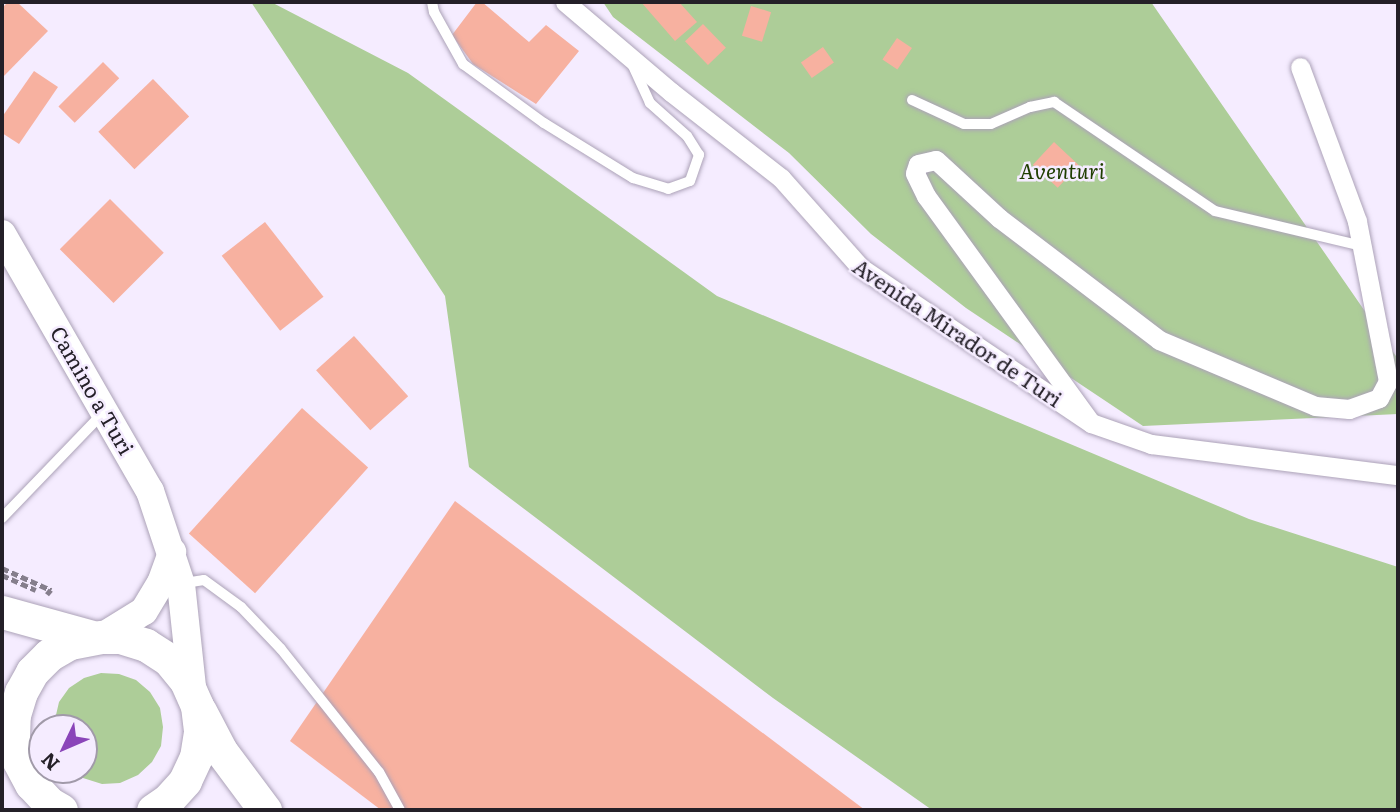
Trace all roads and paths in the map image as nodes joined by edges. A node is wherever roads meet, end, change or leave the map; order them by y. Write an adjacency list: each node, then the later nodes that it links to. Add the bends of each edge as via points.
1 (432, 2): 3 (lane, via 433,12 463,64 544,123 632,178 668,189 691,181 699,155 687,136 650,103)
2 (565, 2): 3 (street, Avenida Mirador de Turi)
3 (629, 56): 9 (street, Avenida Mirador de Turi, via 780,178 861,268)
4 (1300, 67): 7 (street)
5 (912, 100): 7 (lane, via 964,124 991,124 1055,102 1215,211)
6 (2, 234): 8 (main road, Camino a Turi)
7 (1362, 246): 9 (street, via 1388,381 1379,398 1349,409 1315,406 1159,340 999,218 936,160 918,164 915,173 926,196)
8 (106, 410): 11 (lane); 12 (main road, Camino a Turi, via 150,491)
9 (1091, 423): 10 (street, Avenida Mirador de Turi, via 1152,444)
10 (1398, 475)
11 (2, 518)
12 (172, 552): 15 (main road, Camino a Turi); 17 (main road, via 144,611)
13 (2, 568): 14 (path, via 51,590 49,595)
14 (2, 575)
15 (181, 584): 18 (main road, Camino a Turi); 24 (lane, via 204,580 241,607 281,649 379,772)
16 (2, 612): 17 (highway)
17 (97, 637): 18 (highway, via 120,637 146,645 169,660); 20 (highway, via 59,649 32,672 14,715)
18 (195, 702): 22 (highway, via 200,732 196,758 185,781); 23 (highway, via 221,751)
19 (2, 732): 20 (highway)
20 (19, 761): 21 (highway, via 31,784)
21 (61, 810)
22 (153, 810)
23 (265, 810)
24 (400, 810)

